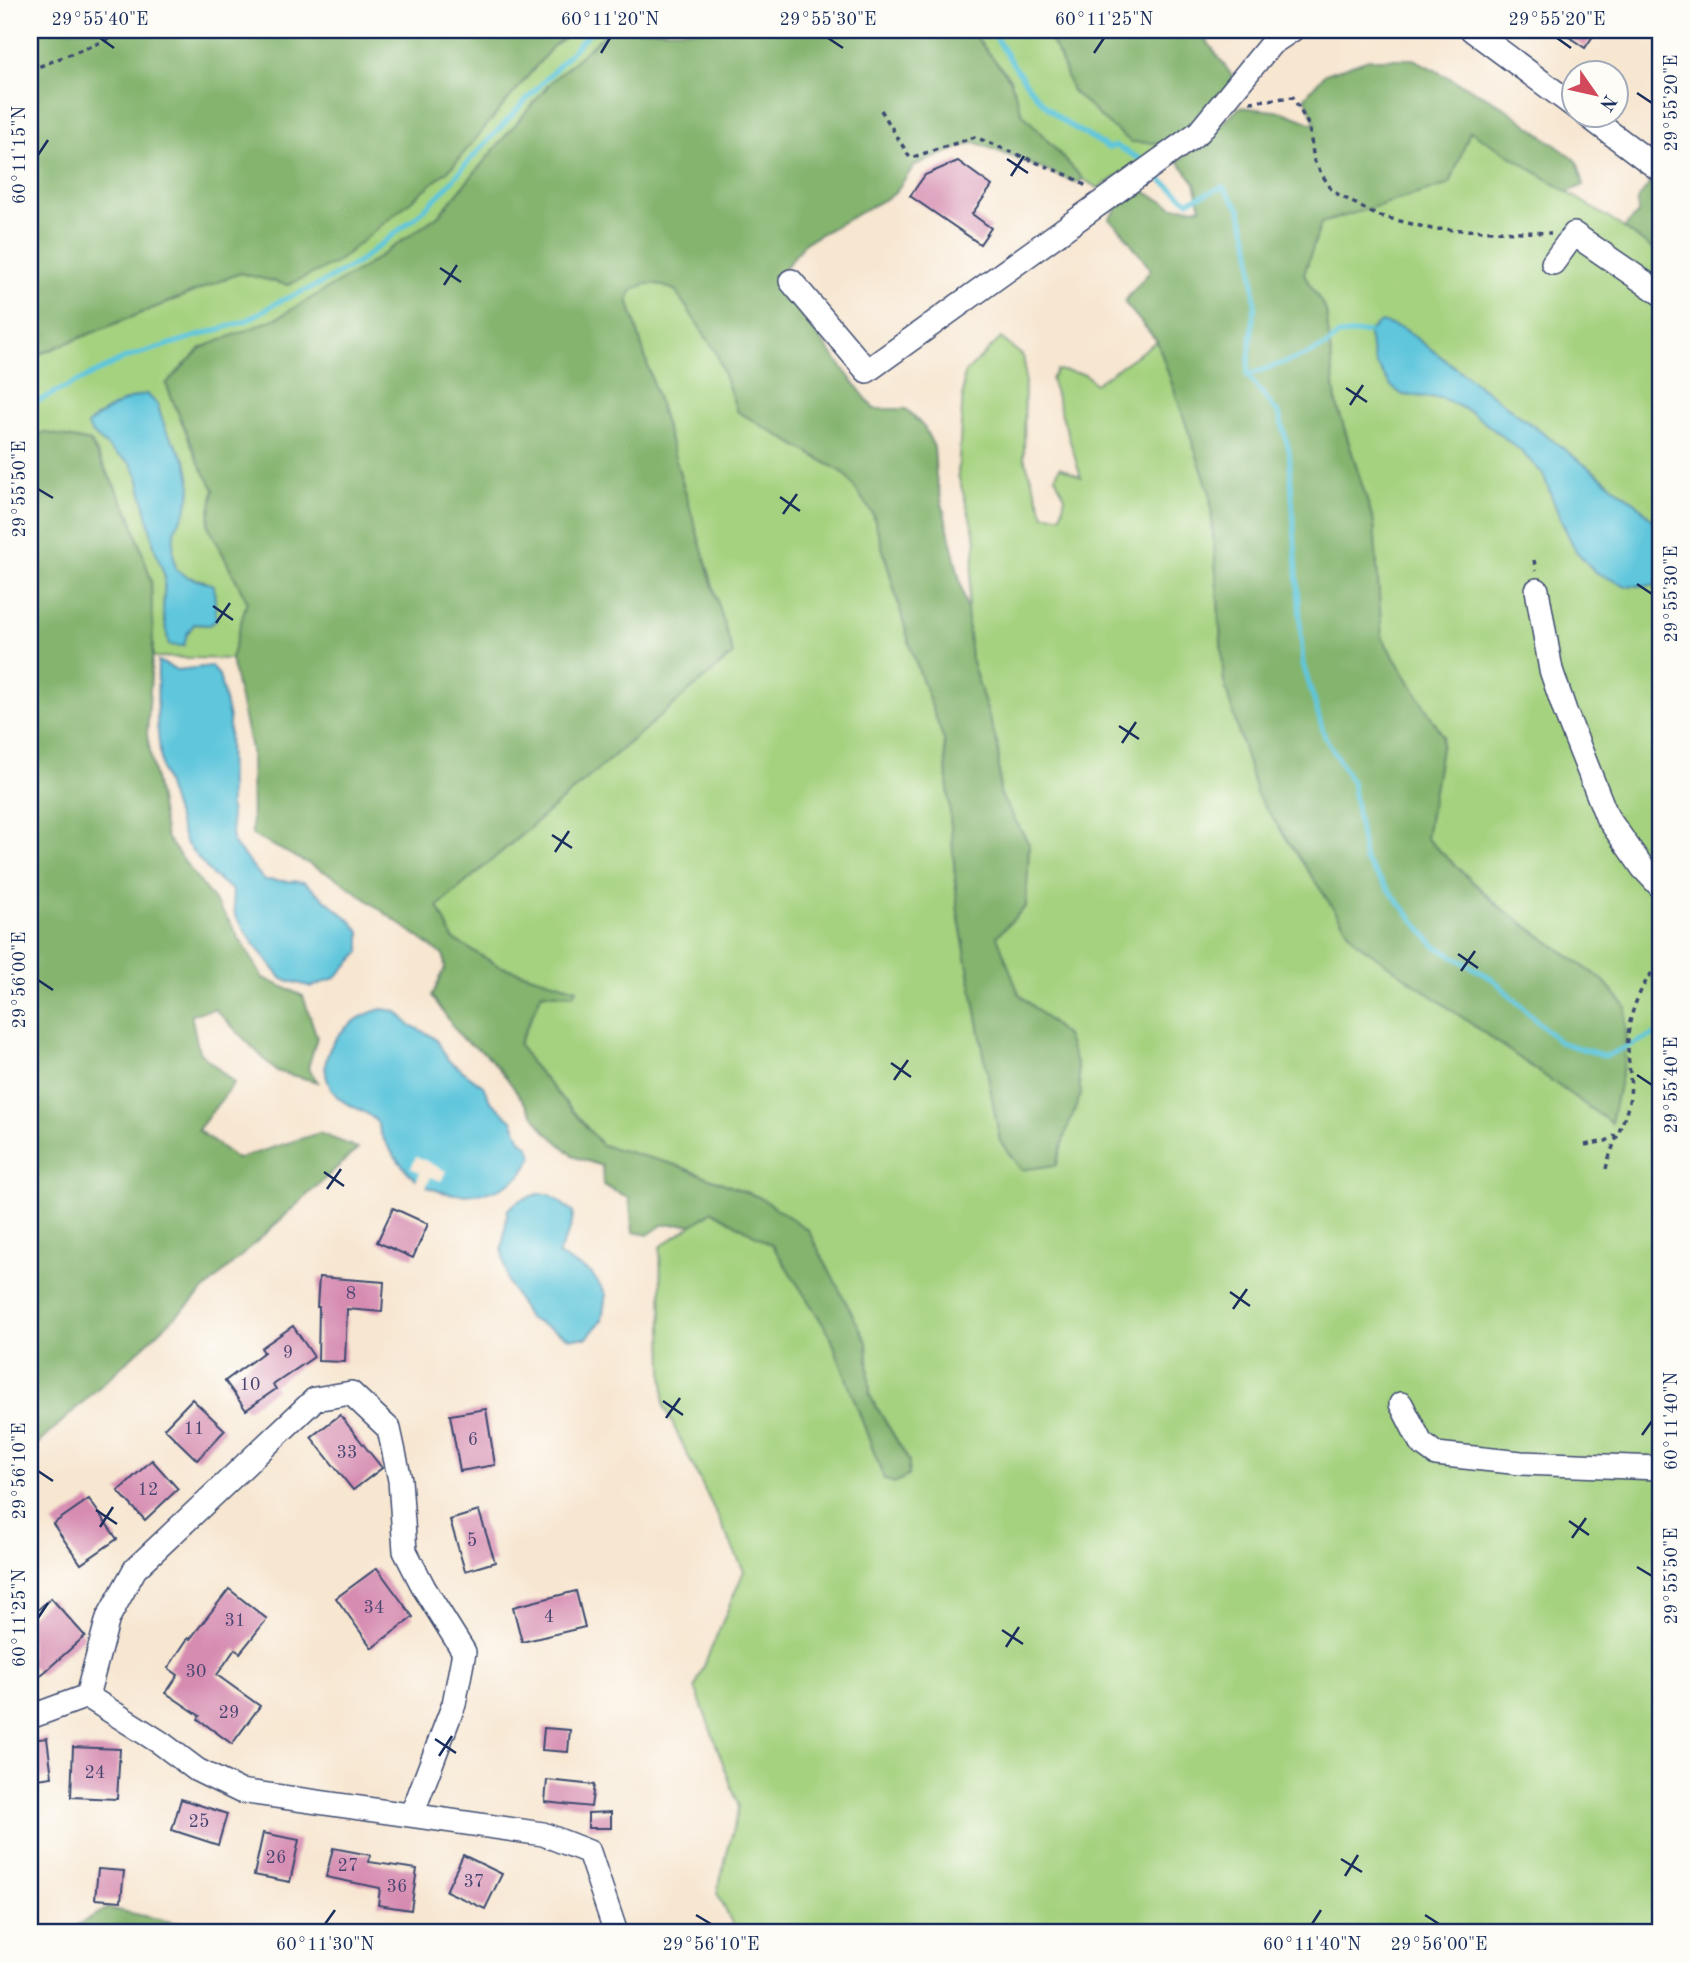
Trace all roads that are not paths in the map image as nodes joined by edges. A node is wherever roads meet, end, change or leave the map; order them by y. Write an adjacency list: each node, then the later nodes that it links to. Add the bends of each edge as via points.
1 (1292, 30): 7 (street, via 1271,44 1199,132 867,371)
2 (1472, 30): 3 (street)
3 (1560, 96)
4 (1607, 130): 5 (street)
5 (1660, 170)
6 (1553, 262): 8 (street, via 1574,234)
7 (791, 281)
8 (1660, 293)
9 (1538, 590): 10 (street, via 1551,670 1607,817)
10 (1660, 886)
11 (1401, 1404): 12 (street, via 1421,1443 1436,1454 1521,1463)
12 (1660, 1468)
13 (87, 1696): 14 (street); 15 (street, via 197,1770 240,1791); 15 (street, via 108,1618 135,1569 314,1399 351,1393 389,1429 400,1480 405,1551 464,1652 454,1704)
14 (30, 1717)
15 (412, 1814): 16 (street, via 543,1834 589,1852)
16 (616, 1933)

